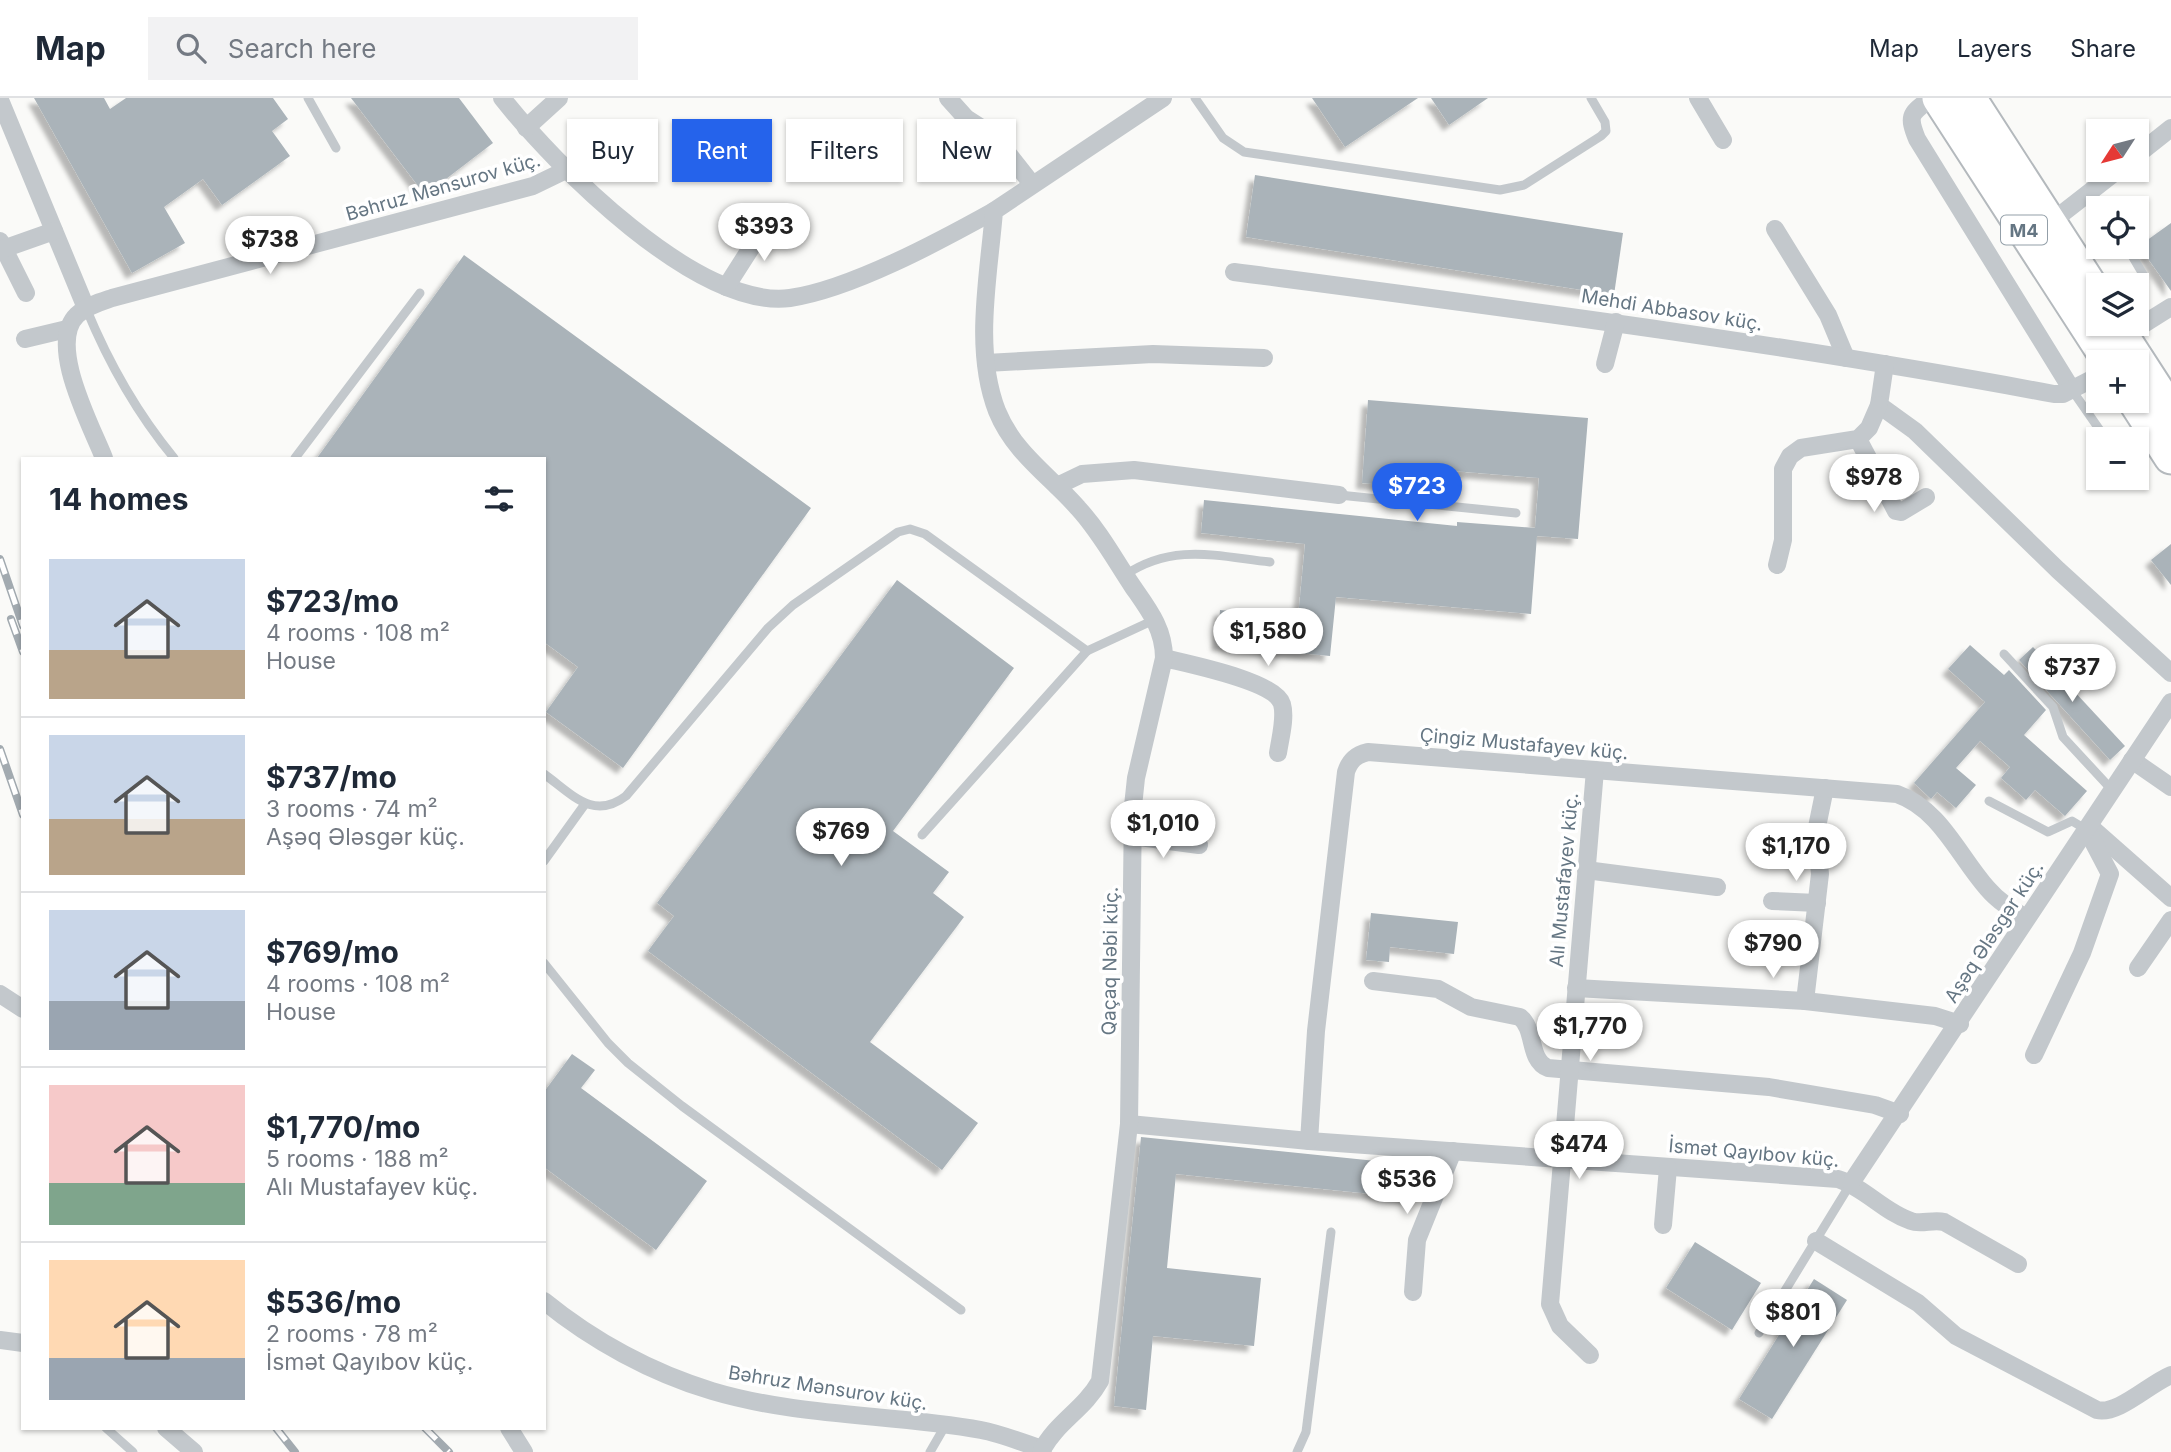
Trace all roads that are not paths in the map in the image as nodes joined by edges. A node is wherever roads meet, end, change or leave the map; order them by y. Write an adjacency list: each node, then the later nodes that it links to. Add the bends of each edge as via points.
1 (308, 98): 17 (lane)
2 (502, 98): 13 (street)
3 (559, 98): 13 (street)
4 (948, 98): 20 (street, via 966,118 994,136)
5 (1163, 98): 20 (street)
6 (1195, 98): 7 (lane, via 1223,138 1244,152 1500,190 1524,185 1606,131)
7 (1591, 98)
8 (1698, 98): 15 (street)
9 (1931, 98): 46 (street, via 1912,113 1917,139)
10 (1939, 98): 39 (highway, M4)
11 (1969, 98): 25 (highway, M4)
12 (0, 100): 27 (street)
13 (526, 128): 18 (street)
14 (2171, 128): 16 (street)
15 (1723, 140)
16 (2149, 145)
17 (336, 148)
18 (565, 171): 31 (street, via 676,259); 35 (street, Bəhruz Mənsurov küç., via 533,187)
19 (2103, 182): 21 (street)
20 (1032, 184): 23 (street)
21 (2091, 191): 22 (lane); 25 (street)
22 (2094, 196)
23 (994, 211): 31 (street, via 929,246 832,288 774,298); 42 (street, Qaçaq Nəbi küç.)
24 (770, 218): 31 (street)
25 (2050, 223): 30 (highway, M4)
26 (1775, 229): 41 (street, via 1828,315)
27 (54, 230): 28 (street); 35 (street)
28 (2, 245): 32 (street)
29 (1234, 272): 36 (street, Mehdi Abbasov küç.)
30 (2086, 279)
31 (726, 287)
32 (26, 293)
33 (420, 293): 54 (lane)
34 (2171, 307): 39 (street)
35 (86, 308): 37 (street, Bəhruz Mənsurov küç.); 53 (lane, via 127,396)
36 (1616, 322): 41 (street, Mehdi Abbasov küç.); 43 (street)
37 (67, 329): 38 (street); 52 (street, via 66,355)
38 (25, 339)
39 (2116, 341): 48 (highway, M4)
40 (1264, 358): 42 (street, via 1153,354)
41 (1846, 358): 44 (street, Mehdi Abbasov küç.)
42 (986, 363): 56 (street, Qaçaq Nəbi küç., via 990,388 1008,433)
43 (1605, 364)
44 (1885, 364): 46 (street, Mehdi Abbasov küç., via 2054,394); 47 (street)
45 (2086, 382): 46 (street, Mehdi Abbasov küç.)
46 (2072, 390): 50 (lane)
47 (1879, 405): 51 (street, via 1869,428); 67 (street, via 1915,431)
48 (2171, 412)
49 (2143, 413): 55 (highway)
50 (2098, 427)
51 (1858, 439): 58 (street, via 1896,512); 61 (street, via 1801,448 1790,456 1783,468 1783,540)
52 (104, 457)
53 (173, 457)
54 (296, 457)
55 (2171, 457)
56 (1057, 486): 57 (street, via 1082,474 1134,470); 62 (street, Qaçaq Nəbi küç., via 1096,528)
57 (1339, 495): 59 (lane)
58 (1926, 497)
59 (1516, 513)
60 (1270, 562): 62 (lane, via 1181,553 1162,556)
61 (1777, 565)
62 (1125, 575): 63 (street, Qaçaq Nəbi küç.)
63 (1156, 619): 64 (lane); 66 (street, Qaçaq Nəbi küç.)
64 (1087, 650): 77 (lane, via 925,534 910,529 898,532 793,605 768,628 626,796 603,808); 79 (lane)
65 (2004, 654): 75 (lane, via 2053,707 2063,737)
66 (1164, 658): 69 (street, via 1255,683 1277,696 1283,711); 80 (street, Qaçaq Nəbi küç., via 1136,778)
67 (2171, 673)
68 (2171, 702): 70 (street, Aşəq Ələsgər küç.)
69 (1278, 753)
70 (2132, 760): 74 (street); 75 (street, Aşəq Ələsgər küç.)
71 (1595, 771): 73 (street, Çingiz Mustafayev küç.); 83 (street, Alı Mustafayev küç.); 102 (street, Çingiz Mustafayev küç., via 1368,752 1349,762 1326,936)
72 (546, 775): 77 (lane)
73 (1825, 788): 87 (street, via 1816,832); 88 (street, Çingiz Mustafayev küç., via 1897,794 1915,800 1929,811 2002,904)
74 (2171, 788)
75 (2112, 790): 78 (street, Aşəq Ələsgər küç.)
76 (1989, 801): 78 (lane, via 2048,832 2072,821)
77 (585, 804): 82 (lane)
78 (2088, 828): 85 (street); 88 (street, Aşəq Ələsgər küç.); 98 (street, via 2110,874 2082,953)
79 (922, 835)
80 (1132, 836): 81 (street); 101 (street, Qaçaq Nəbi küç.)
81 (1199, 845)
82 (546, 858)
83 (1586, 870): 84 (street); 93 (street, Alı Mustafayev küç.)
84 (1717, 887)
85 (2171, 898)
86 (1772, 901): 87 (street)
87 (1817, 904): 95 (street)
88 (2026, 918): 97 (street, Aşəq Ələsgər küç.)
89 (2171, 920): 91 (street)
90 (546, 966): 113 (lane, via 628,1063)
91 (2138, 968)
92 (1373, 981): 99 (street, via 1438,989 1471,1007 1520,1017 1527,1022 1542,1066)
93 (1576, 988): 95 (street); 99 (street, Alı Mustafayev küç.)
94 (0, 994): 96 (street)
95 (1805, 1001): 97 (street, via 1935,1016)
96 (21, 1008)
97 (1959, 1024): 100 (street, Aşəq Ələsgər küç.)
98 (2035, 1055)
99 (1570, 1071): 100 (street, via 1769,1087 1875,1105); 104 (street, Alı Mustafayev küç.)
100 (1900, 1114): 106 (street, Aşəq Ələsgər küç.)
101 (1129, 1124): 102 (street, İsmət Qayıbov küç.); 123 (street, Qaçaq Nəbi küç., via 1100,1381 1082,1408 1063,1420)
102 (1309, 1141): 103 (street, İsmət Qayıbov küç.)
103 (1453, 1152): 104 (street, İsmət Qayıbov küç.); 111 (street, via 1417,1240)
104 (1561, 1161): 105 (street, İsmət Qayıbov küç.); 117 (street, Alı Mustafayev küç., via 1550,1304 1560,1326)
105 (1668, 1168): 106 (street, İsmət Qayıbov küç.); 107 (street)
106 (1851, 1183): 109 (lane); 110 (street, İsmət Qayıbov küç., via 1909,1221 1944,1222)
107 (1663, 1225)
108 (1331, 1232): 128 (lane, via 1306,1432)
109 (1816, 1241): 114 (lane); 118 (street, via 1918,1303 1956,1336 2097,1410 2115,1410)
110 (2018, 1264)
111 (1413, 1292)
112 (546, 1303): 119 (street, Bəhruz Mənsurov küç., via 622,1353 713,1392)
113 (961, 1310)
114 (1759, 1334)
115 (0, 1340): 116 (street)
116 (21, 1343)
117 (1590, 1355)
118 (2171, 1375)
119 (946, 1426): 123 (street, Bəhruz Mənsurov küç., via 982,1430); 127 (lane)
120 (108, 1430): 124 (lane)
121 (168, 1430): 125 (street)
122 (510, 1430): 126 (street)
123 (1044, 1451)
124 (133, 1452)
125 (194, 1452)
126 (524, 1452)
127 (930, 1452)
128 (1297, 1452)

